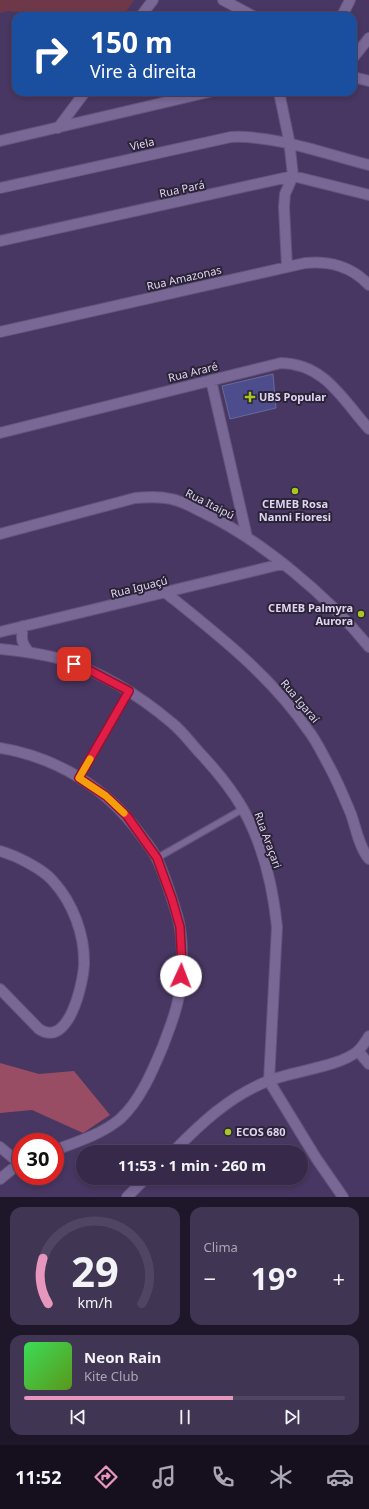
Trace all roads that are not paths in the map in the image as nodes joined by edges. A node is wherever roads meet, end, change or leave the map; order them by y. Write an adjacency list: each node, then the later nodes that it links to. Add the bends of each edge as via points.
1 (153, 0): 4 (street)
2 (223, 0): 5 (street)
3 (350, 0): 6 (street)
4 (144, 12)
5 (246, 12)
6 (344, 12)
7 (369, 38): 8 (street)
8 (357, 53)
9 (357, 78): 10 (street)
10 (369, 81)
11 (82, 96): 14 (street)
12 (193, 96): 14 (street)
13 (280, 96): 16 (street)
14 (58, 128): 15 (street)
15 (0, 141)
16 (289, 144): 17 (street, Viela); 18 (street); 19 (street, Viela, via 259,138 231,137)
17 (369, 166)
18 (293, 176): 20 (street, Rua Pará); 21 (street, Rua Pará); 22 (street, via 285,194 284,207)
19 (0, 188)
20 (369, 195)
21 (0, 241)
22 (287, 267): 23 (street, Rua Amazonas, via 320,262 337,264 355,272); 24 (street, Rua Amazonas)
23 (369, 285)
24 (0, 332)
25 (211, 380): 26 (street, Rua Araré, via 281,363 307,367 333,386); 27 (street, Rua Araré); 29 (street)
26 (369, 429)
27 (0, 433)
28 (0, 534): 29 (street, Rua Itaipú, via 135,498 155,496 188,505)
29 (247, 538): 30 (street, Rua Itaipú)
30 (282, 564): 31 (street, Rua Iguaçú); 34 (street, Rua Itaipú, via 324,600)
31 (166, 593): 32 (street, Rua Iguaçú); 43 (street, Rua Igaraí, via 251,664 309,730 340,788 360,843)
32 (23, 626): 33 (street, Rua Iguaçú); 36 (street, via 22,642)
33 (0, 632)
34 (369, 647)
35 (0, 649): 36 (street, Rua Araçari)
36 (29, 652): 37 (street, Rua Araçari, via 89,670)
37 (129, 691): 39 (lane); 40 (street, Rua Araçari, via 173,724 231,789)
38 (0, 748): 39 (street, via 43,760)
39 (79, 778): 42 (street, via 106,796 127,816)
40 (243, 809): 42 (lane); 48 (street, Rua Araçari, via 267,869 277,927)
41 (0, 852): 44 (street, via 33,866 52,880 68,901 78,923 84,965 73,1012 63,1025 51,1032 39,1029)
42 (157, 858): 50 (street, via 180,927 182,965 179,1000 151,1073 139,1095 121,1118 88,1137)
43 (369, 859)
44 (0, 989)
45 (369, 1036): 46 (street)
46 (358, 1051): 47 (street); 48 (street, via 345,1059)
47 (369, 1064)
48 (269, 1081): 49 (street, via 220,1109 200,1124); 57 (street)
49 (180, 1145)
50 (64, 1146)
51 (0, 1147): 52 (street)
52 (12, 1156)
53 (12, 1169): 54 (street)
54 (0, 1179)
55 (139, 1185): 56 (street)
56 (126, 1197)
57 (342, 1197)

